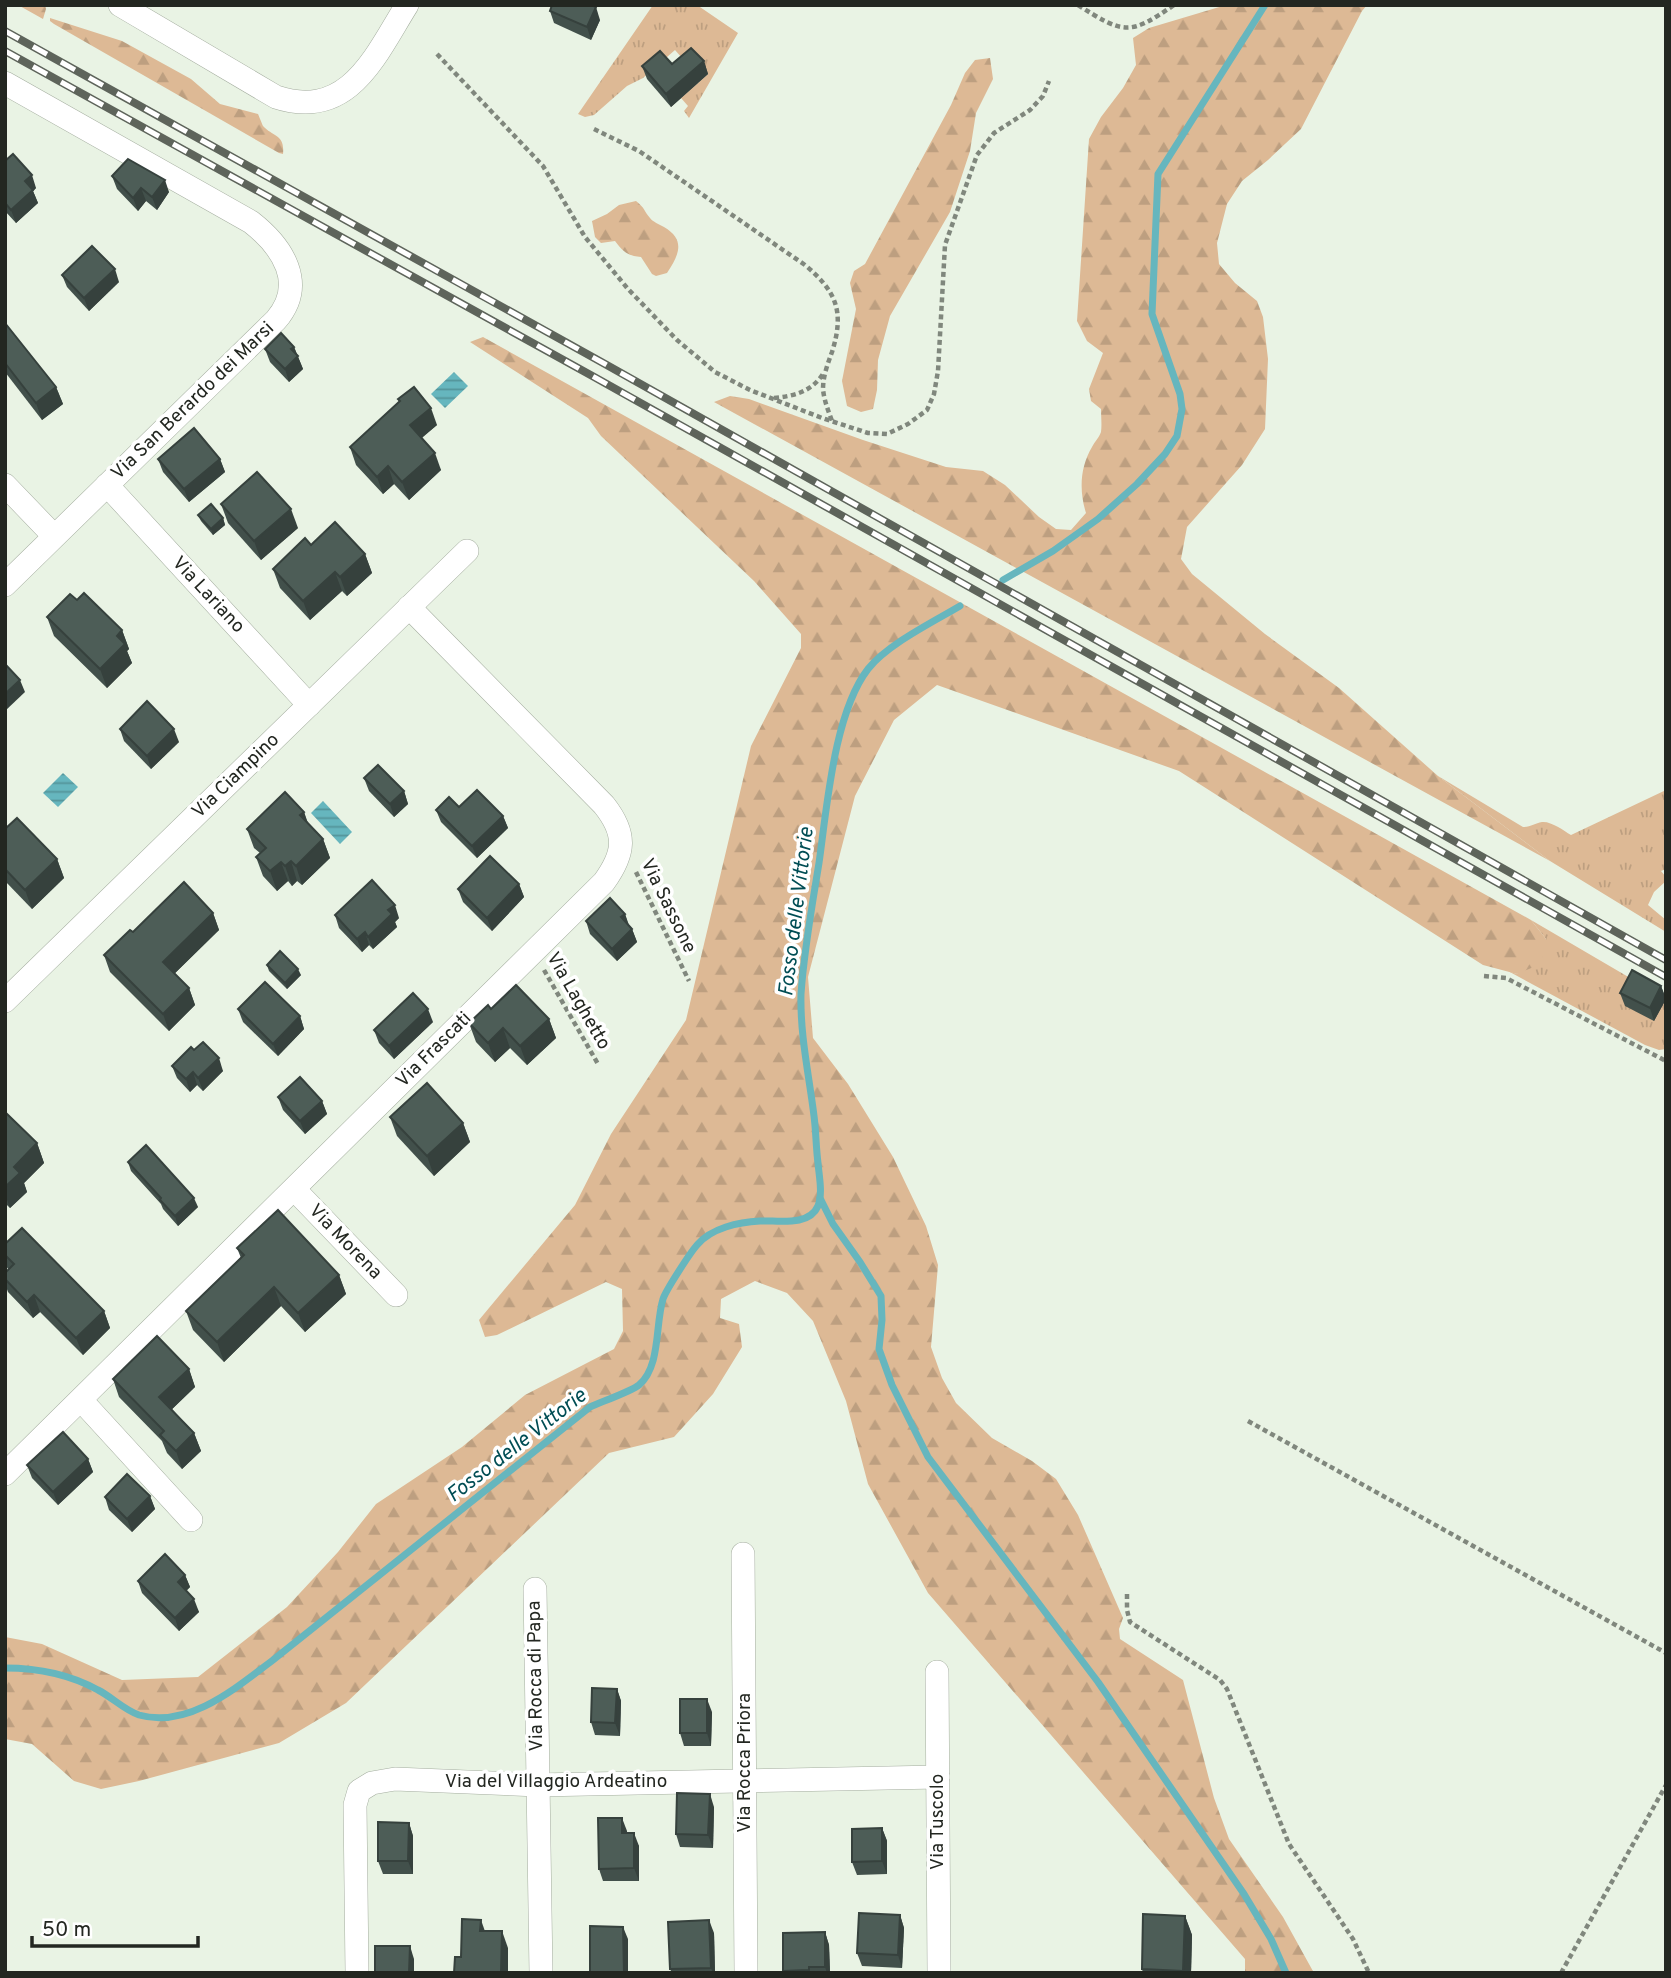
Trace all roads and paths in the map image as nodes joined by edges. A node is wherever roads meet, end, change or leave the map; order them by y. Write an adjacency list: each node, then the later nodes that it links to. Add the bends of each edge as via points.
1 (120, 5): 2 (street, via 276,97 307,103 334,97 352,84)
2 (407, 5)
3 (1078, 5): 4 (path, via 1103,21 1134,28)
4 (1174, 5)
5 (437, 54): 10 (path, via 542,166 585,237 677,340 715,372)
6 (1049, 81): 11 (path, via 1030,110 995,134 977,155 945,245 938,371 927,411 887,434)
7 (5, 83): 13 (street, Via San Berardo dei Marsi, via 251,222 274,244 289,271 288,301 276,320)
8 (594, 129): 9 (path, via 639,151 821,278 831,290 838,325)
9 (826, 371): 10 (path, via 804,392); 11 (path, via 823,387)
10 (771, 398): 11 (path)
11 (832, 421)
12 (5, 485): 14 (street)
13 (107, 485): 14 (street, Via San Berardo dei Marsi); 18 (street, Via Lariano)
14 (54, 536): 16 (street, Via San Berardo dei Marsi)
15 (467, 551): 17 (street, Via Ciampino)
16 (5, 584)
17 (409, 607): 18 (street, Via Ciampino); 19 (street, via 604,805)
18 (309, 705): 23 (street, Via Ciampino)
19 (622, 842): 20 (street, Via Frascati, via 619,858 604,882); 22 (path, Via Sassone)
20 (534, 951): 25 (path, Via Laghetto); 26 (street, Via Frascati)
21 (1484, 976): 24 (path, via 1506,978)
22 (689, 981)
23 (5, 1001)
24 (1666, 1061)
25 (598, 1064)
26 (294, 1189): 27 (street, Via Morena); 28 (street, Via Frascati)
27 (397, 1294)
28 (81, 1400): 30 (street, Via Frascati); 31 (street)
29 (1248, 1421): 35 (path)
30 (5, 1474)
31 (191, 1520)
32 (743, 1554): 38 (street, Via Rocca Priora)
33 (535, 1589): 39 (street, Via Rocca di Papa)
34 (1127, 1594): 45 (path, via 1130,1622 1227,1689 1289,1844 1353,1939)
35 (1666, 1654)
36 (937, 1672): 37 (street, Via Tuscolo)
37 (938, 1777): 38 (street, Via del Villaggio Ardeatino); 44 (street, Via Tuscolo)
38 (745, 1781): 39 (street, Via del Villaggio Ardeatino); 43 (street, Via Rocca Priora)
39 (538, 1785): 41 (street, Via del Villaggio Ardeatino, via 395,1779 362,1787 355,1805); 42 (street, Via Rocca di Papa)
40 (1666, 1785): 46 (path)
41 (356, 1973)
42 (541, 1973)
43 (746, 1973)
44 (939, 1973)
45 (1369, 1973)
46 (1560, 1973)

